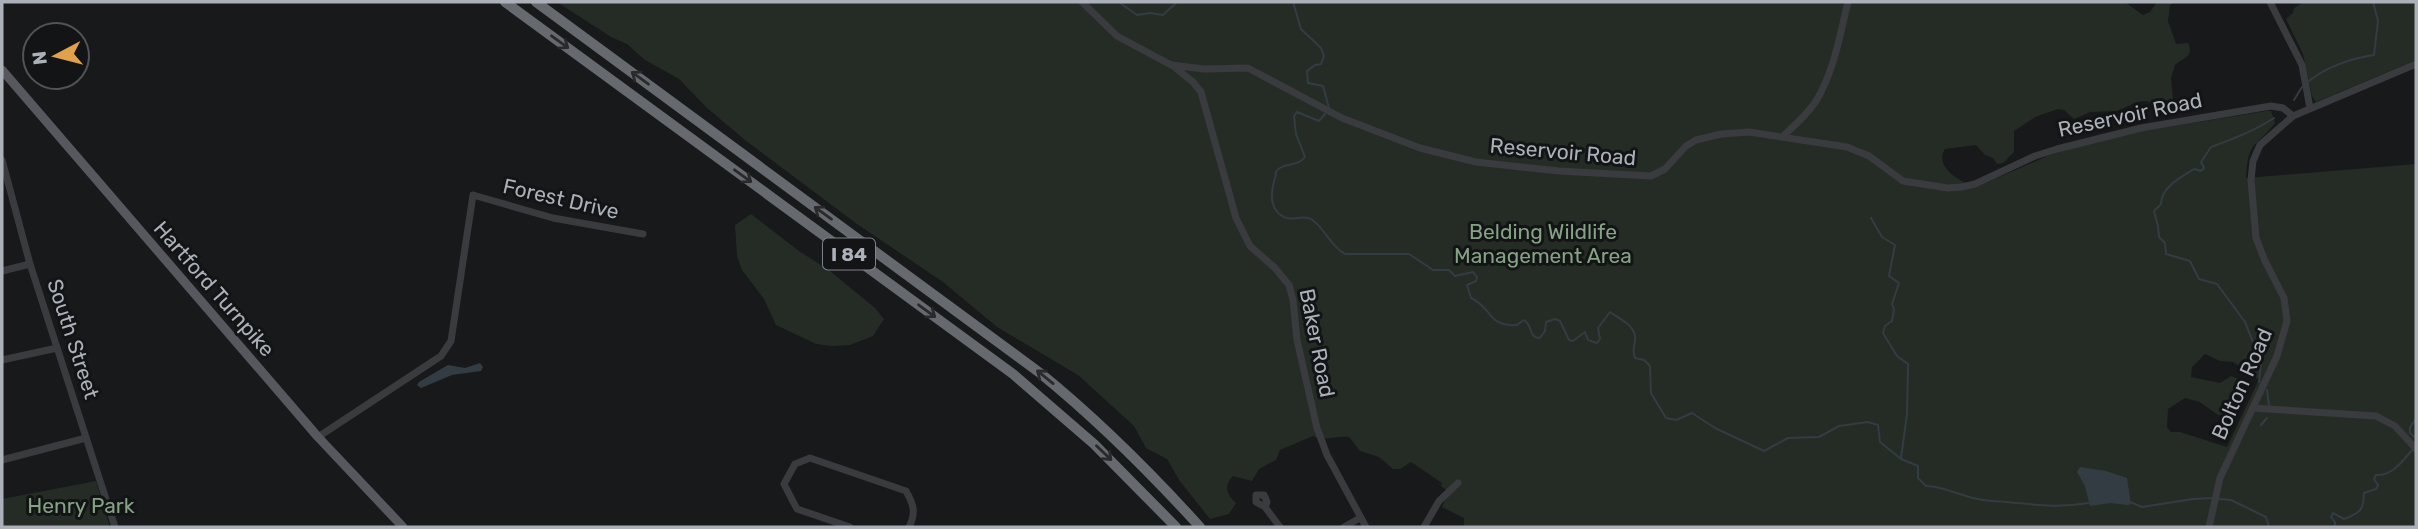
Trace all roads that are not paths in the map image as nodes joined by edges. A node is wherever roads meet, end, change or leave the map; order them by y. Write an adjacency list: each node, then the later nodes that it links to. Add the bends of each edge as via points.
1 (505, 2): 31 (highway, I 84, one-way to 31, via 1013,374 1107,456)
2 (536, 2): 32 (highway, I 84, one-way to 2, via 1102,426 1032,366)
3 (1082, 2): 7 (street, Reservoir Road, via 1117,36)
4 (1848, 2): 11 (street, via 1817,99)
5 (2270, 2): 9 (street, via 2302,65)
6 (2416, 64): 9 (street, Bolton Road)
7 (1171, 65): 11 (street, Reservoir Road, via 1248,68 1369,129 1476,162 1646,177 1665,169 1696,140 1734,132); 26 (street, Baker Road, via 1200,92 1243,234 1289,285 1317,428)
8 (2, 70): 20 (main road, Hartford Turnpike)
9 (2310, 108): 10 (street, Bolton Road)
10 (2293, 116): 11 (street, Reservoir Road, via 2271,106 2141,128 2046,152 1975,184 1948,188 1903,181 1857,150); 19 (street, Bolton Road, via 2260,145 2253,161 2256,238 2284,298 2287,321)
11 (1782, 137)
12 (2, 160): 13 (street, South Street)
13 (4, 181): 15 (street, South Street)
14 (643, 234): 20 (street, Forest Drive, via 554,219 472,195 451,341 441,356)
15 (30, 264): 16 (street); 17 (street, South Street)
16 (2, 271)
17 (57, 348): 18 (street); 21 (street, South Street)
18 (2, 360)
19 (2253, 408): 22 (street, via 2376,416 2395,426); 37 (street, Bolton Road, via 2230,454)
20 (318, 437): 28 (main road, Hartford Turnpike)
21 (86, 438): 23 (street); 27 (street, South Street)
22 (2415, 448)
23 (2, 460)
24 (1458, 483): 36 (street, via 1439,501)
25 (1265, 507): 33 (street)
26 (1360, 518): 34 (street); 35 (street, Baker Road)
27 (115, 527)
28 (402, 527)
29 (850, 527): 30 (street, via 797,509 784,484 795,464 810,458 906,491 915,516)
30 (909, 527)
31 (1175, 527)
32 (1200, 527)
33 (1280, 527)
34 (1344, 527)
35 (1366, 527)
36 (1424, 527)
37 (2209, 527)

